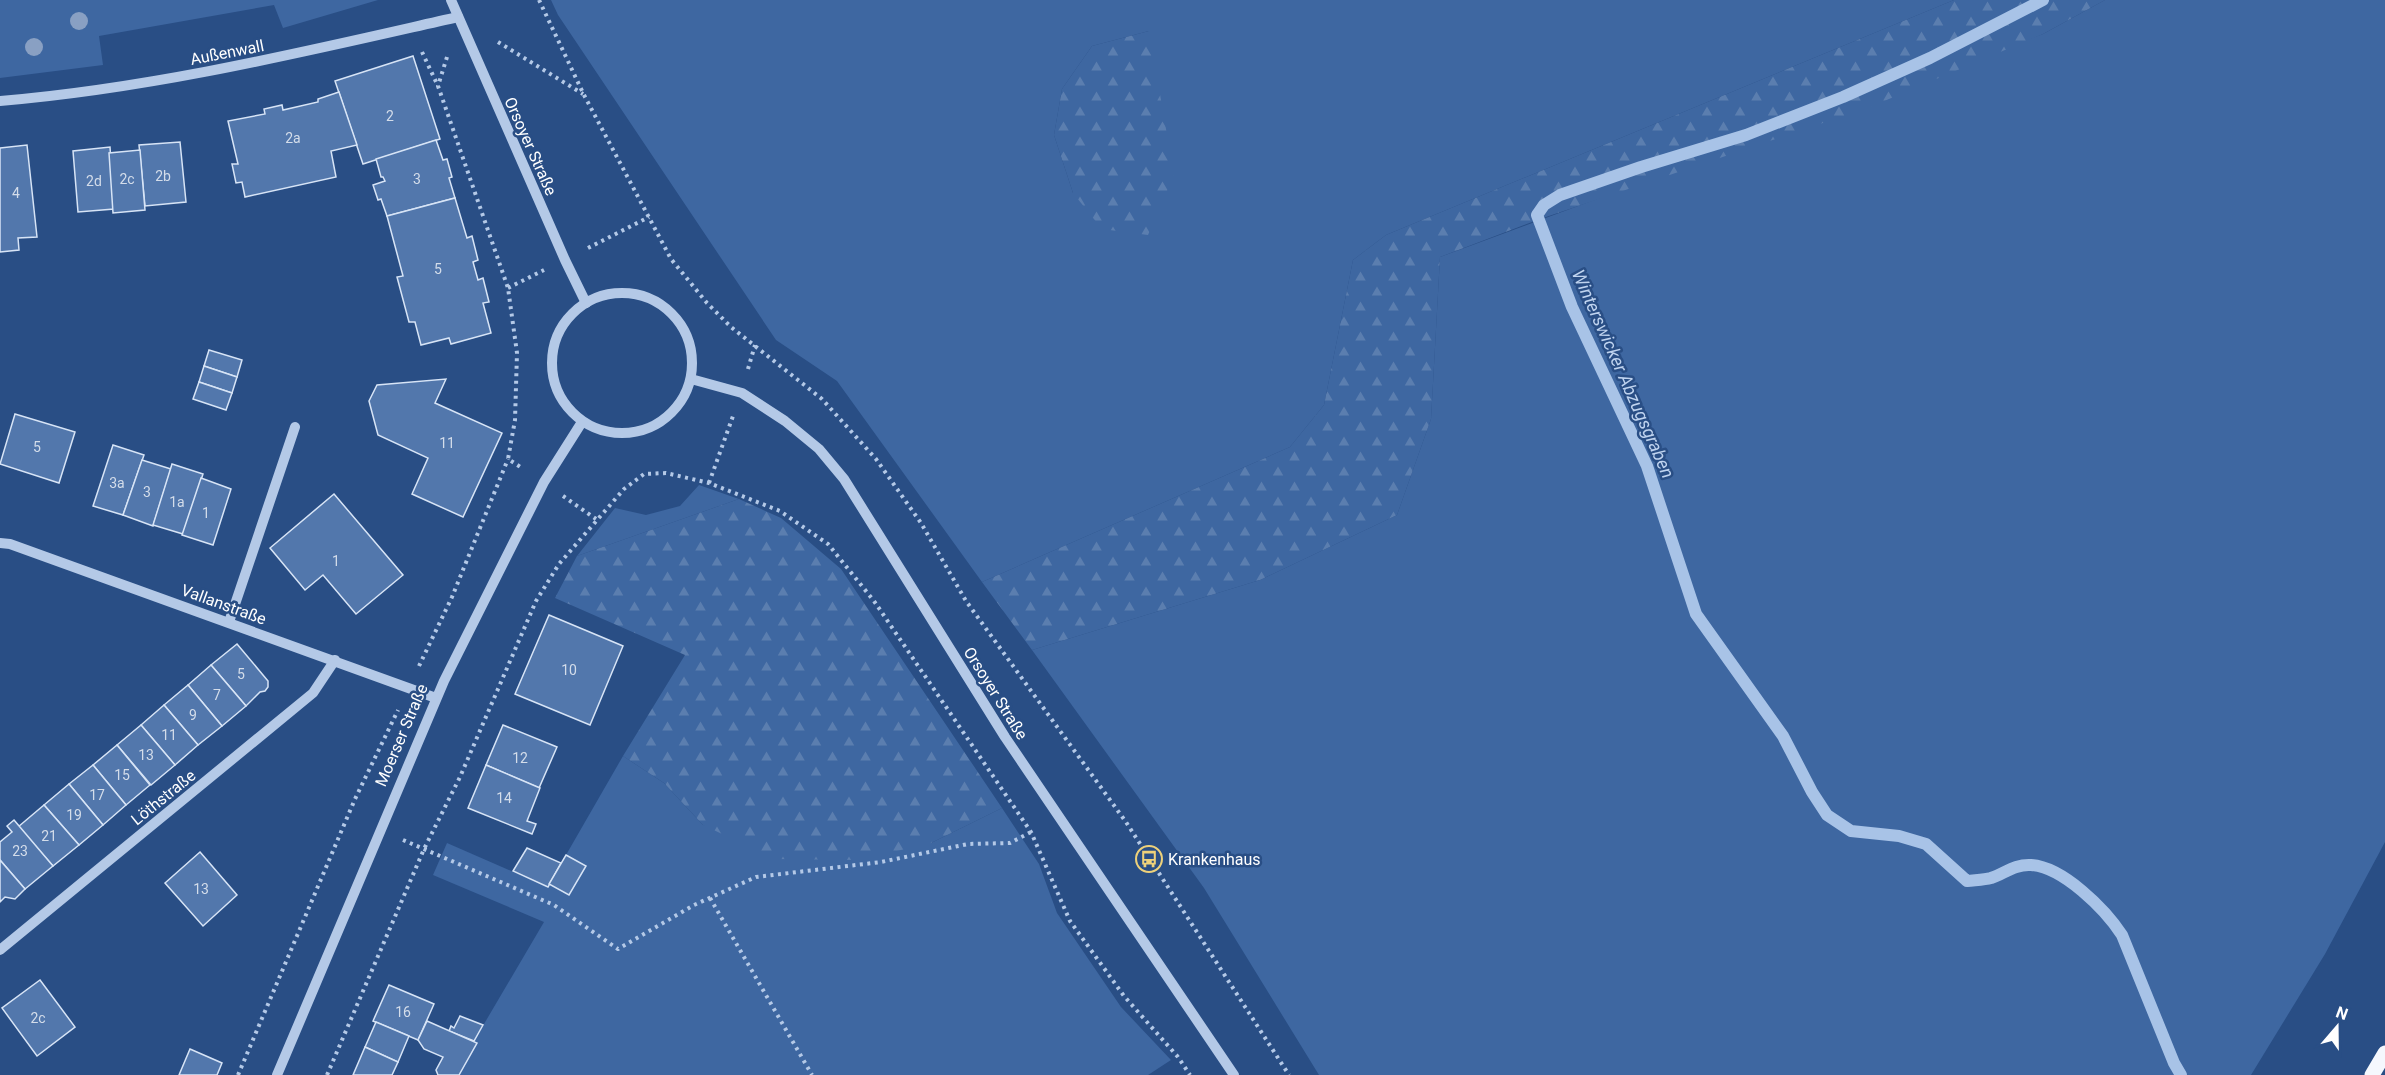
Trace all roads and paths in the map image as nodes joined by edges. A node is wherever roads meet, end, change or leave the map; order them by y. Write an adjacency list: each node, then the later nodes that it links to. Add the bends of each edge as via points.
1 (451, 0): 3 (street, Orsoyer Straße)
2 (539, 0): 4 (path, via 584,95)
3 (458, 17): 5 (street, Außenwall, via 176,76 45,97); 6 (street, Orsoyer Straße); 10 (path, via 438,86 508,288 517,353 515,420)
4 (497, 41)
5 (0, 100)
6 (586, 303): 7 (street, via 603,295 622,293 658,303 675,317 687,336 692,357); 8 (street, via 565,321 553,347 552,375 562,402)
7 (691, 380): 8 (street, via 679,404 660,423 635,433 607,432); 29 (street, Orsoyer Straße, via 741,393 768,410 819,449 844,479 1005,737)
8 (582, 422): 11 (street, Moerser Straße)
9 (296, 427): 14 (street)
10 (508, 459): 11 (path); 16 (path, via 452,597)
11 (544, 482): 12 (path); 17 (street, Moerser Straße)
12 (596, 519): 19 (path, via 644,474 666,472 709,483 780,511 828,544 874,601); 20 (path, via 559,564 536,601 460,777)
13 (0, 543): 14 (street, Vallanstraße)
14 (229, 622): 15 (street, Vallanstraße)
15 (336, 660): 16 (street, Vallanstraße); 22 (street, Löthstraße, via 313,693)
16 (409, 688): 17 (street, Vallanstraße); 24 (path, via 355,798)
17 (436, 698): 18 (street, Moerser Straße)
18 (380, 831): 20 (path); 25 (street, Moerser Straße)
19 (1030, 832): 21 (path, via 1010,843 968,844 881,862 756,878); 28 (path, via 1070,921 1124,996)
20 (424, 849): 21 (path, via 554,905 618,949); 26 (path)
21 (710, 898): 27 (path)
22 (0, 950)
23 (2385, 1053): 30 (main road)
24 (238, 1075)
25 (278, 1075)
26 (327, 1075)
27 (812, 1075)
28 (1190, 1075)
29 (1234, 1075)
30 (2372, 1075)

